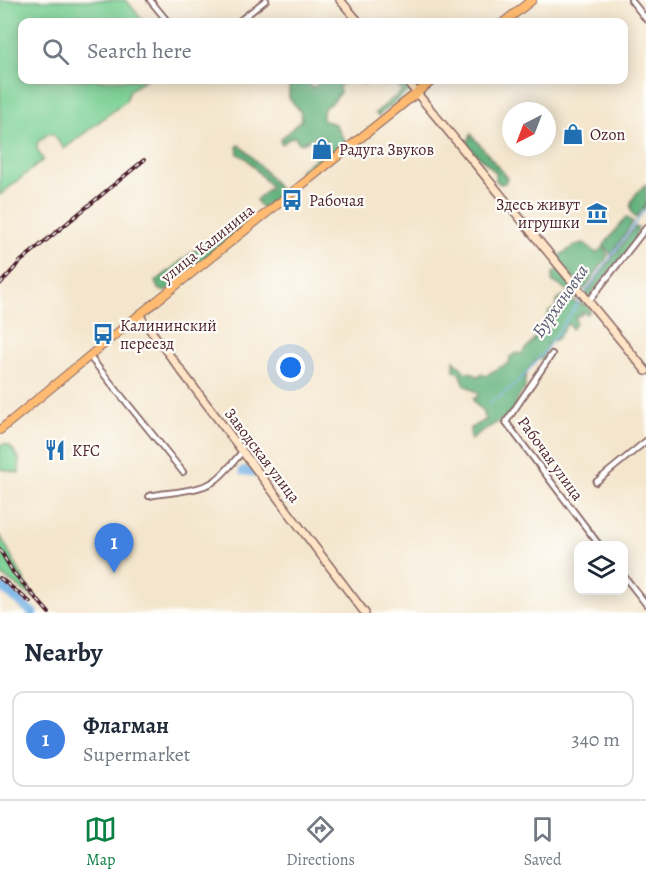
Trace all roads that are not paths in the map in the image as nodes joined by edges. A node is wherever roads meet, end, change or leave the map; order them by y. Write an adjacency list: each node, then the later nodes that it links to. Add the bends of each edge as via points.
1 (150, 0): 6 (street)
2 (266, 0): 7 (street)
3 (340, 0): 8 (street)
4 (532, 0): 9 (main road)
5 (631, 0): 10 (street)
6 (165, 18)
7 (243, 18)
8 (356, 18)
9 (509, 18)
10 (646, 19)
11 (409, 84): 13 (street)
12 (428, 84): 13 (main road, улица Калинина)
13 (417, 93): 17 (street); 18 (main road, улица Калинина)
14 (646, 228): 15 (street)
15 (641, 236): 16 (street); 17 (street)
16 (646, 242)
17 (585, 297): 21 (street)
18 (139, 315): 20 (main road, улица Калинина); 24 (street, Заводская улица)
19 (552, 354): 28 (street, Рабочая улица, via 506,422)
20 (89, 356): 22 (main road, улица Калинина); 25 (street)
21 (646, 371)
22 (0, 429)
23 (646, 441): 26 (street)
24 (242, 452): 27 (street, via 212,482); 31 (street, Заводская улица)
25 (183, 472)
26 (596, 482)
27 (148, 496)
28 (596, 541)
29 (628, 581): 30 (street)
30 (646, 604)
31 (365, 613)

